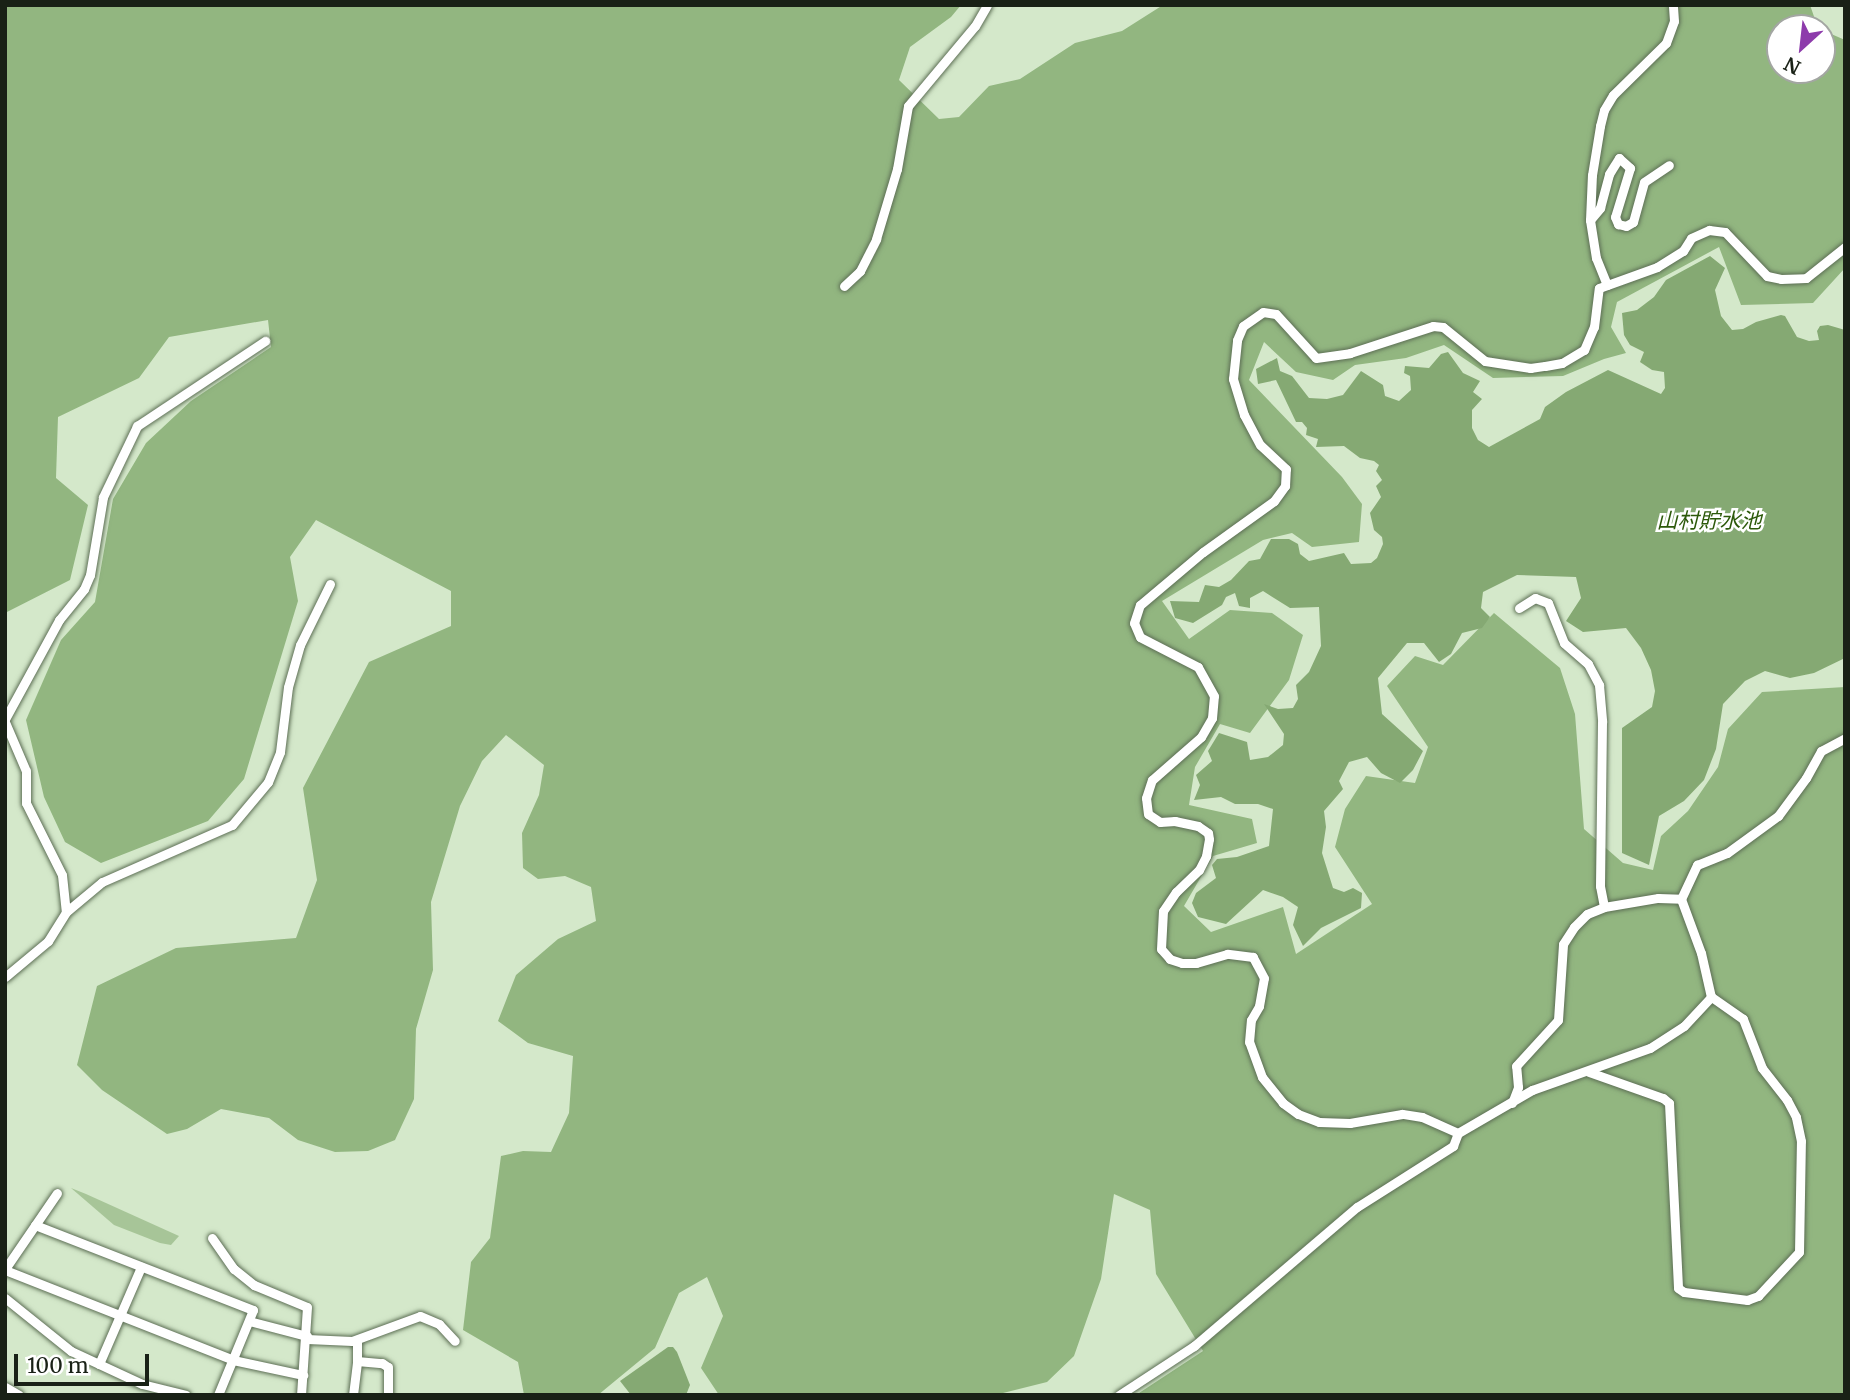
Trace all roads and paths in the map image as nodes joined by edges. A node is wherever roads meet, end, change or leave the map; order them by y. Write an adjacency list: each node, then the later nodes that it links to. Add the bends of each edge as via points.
1 (987, 5): 7 (street, via 908,106 897,169 876,239 860,271)
2 (1673, 5): 4 (street, via 1674,21 1666,43 1620,87 1604,110 1592,175)
3 (1669, 165): 4 (street, via 1644,182 1633,222 1626,226 1615,216 1630,168 1619,158 1609,174 1600,208)
4 (1590, 220): 6 (street, via 1596,258)
5 (1845, 247): 6 (street, via 1806,278 1781,279 1767,275 1725,232 1709,230 1691,238 1683,251 1657,267)
6 (1607, 285): 20 (street, via 1599,288 1594,327 1584,350 1562,363 1531,368 1485,360 1443,327 1433,326 1350,353 1316,358 1276,314 1254,316 1237,340 1233,379 1260,445 1286,469 1285,486 1274,501 1140,605 1134,623 1140,637 1198,667 1214,696 1212,718 1201,737 1152,780 1146,798 1148,814 1160,822 1198,826 1209,839 1199,870 1163,911 1161,948 1170,959 1182,963 1227,954 1253,957 1264,978 1249,1042 1262,1077 1298,1114 1320,1122 1350,1124 1402,1114 1422,1117)
7 (844, 286)
8 (265, 341): 11 (street, via 137,426 103,497 87,582 59,620)
9 (330, 584): 15 (street, via 300,645 280,752 268,782 225,830 102,882)
10 (1519, 608): 14 (street, via 1535,598 1548,603 1563,643 1588,664 1599,685 1600,886)
11 (5, 720): 15 (street, via 26,771 26,803 62,875)
12 (1845, 738): 13 (street, via 1821,751 1778,816 1727,853 1697,865)
13 (1681, 899): 14 (street); 17 (street)
14 (1604, 906): 19 (street, via 1573,926 1563,944 1558,1020 1517,1066 1518,1087)
15 (66, 912): 16 (street, via 48,941)
16 (5, 977)
17 (1711, 998): 18 (street, via 1684,1026 1650,1048); 18 (street, via 1744,1019 1762,1068 1796,1117 1801,1141 1799,1252 1758,1296 1747,1300 1678,1288 1669,1104)
18 (1589, 1072): 19 (street, via 1532,1090)
19 (1512, 1103): 20 (street)
20 (1458, 1133): 41 (street, via 1453,1146 1357,1207 1194,1346)
21 (57, 1194): 22 (street)
22 (35, 1225): 24 (street); 25 (street)
23 (212, 1238): 29 (street, via 234,1269 254,1285 307,1307)
24 (141, 1267): 27 (street); 28 (street, via 253,1310)
25 (5, 1270): 27 (street)
26 (5, 1298): 34 (street, via 71,1351)
27 (120, 1317): 32 (street); 34 (street)
28 (249, 1321): 29 (street); 32 (street)
29 (307, 1338): 30 (street); 35 (street)
30 (357, 1340): 31 (street, via 420,1316 439,1324); 33 (street)
31 (455, 1340)
32 (233, 1360): 35 (street); 37 (street)
33 (357, 1362): 39 (street); 40 (street, via 388,1367)
34 (99, 1364): 36 (street, via 142,1384)
35 (303, 1376): 38 (street)
36 (186, 1395)
37 (218, 1395)
38 (301, 1395)
39 (353, 1395)
40 (388, 1395)
41 (1119, 1395)

